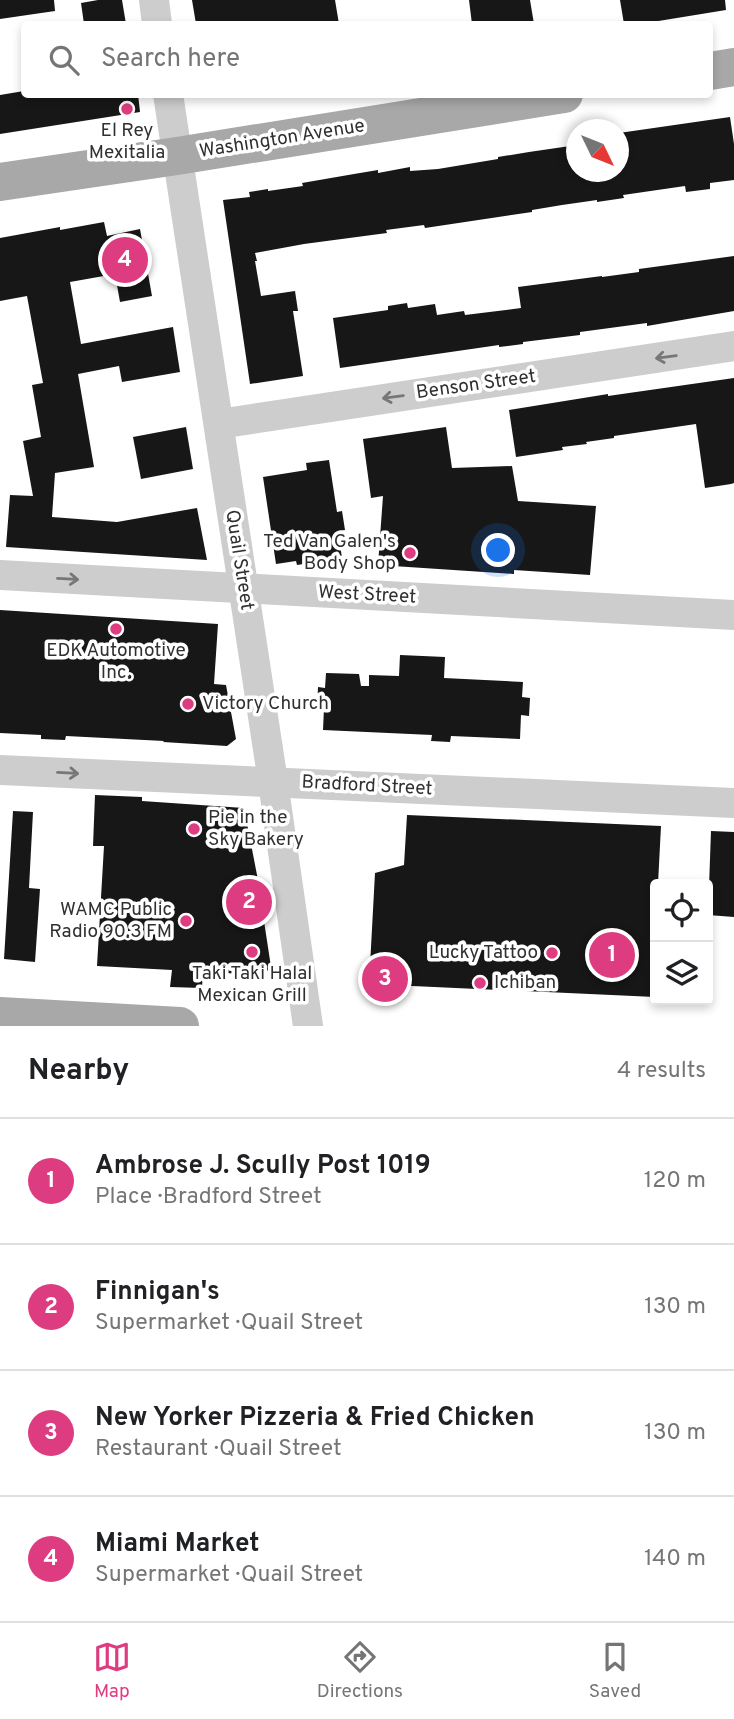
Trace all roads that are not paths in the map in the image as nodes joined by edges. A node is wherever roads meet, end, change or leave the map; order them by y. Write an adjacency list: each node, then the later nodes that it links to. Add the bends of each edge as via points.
1 (154, 0): 2 (street)
2 (157, 21)
3 (734, 68): 4 (main road)
4 (713, 71)
5 (169, 98): 7 (street, Quail Street)
6 (539, 98): 7 (main road, Washington Avenue)
7 (177, 156): 8 (main road, Washington Avenue); 10 (street, Quail Street)
8 (0, 182)
9 (734, 346): 10 (street, Benson Street, one-way to 10)
10 (219, 424): 12 (street, Quail Street)
11 (0, 575): 12 (street, West Street, one-way to 12)
12 (243, 589): 13 (street, West Street); 15 (street, Quail Street)
13 (734, 615)
14 (0, 770): 15 (street, Bradford Street, one-way to 15)
15 (273, 782): 16 (street, Bradford Street); 19 (street, Quail Street)
16 (734, 803)
17 (0, 1016): 18 (main road)
18 (180, 1026)
19 (308, 1026)

